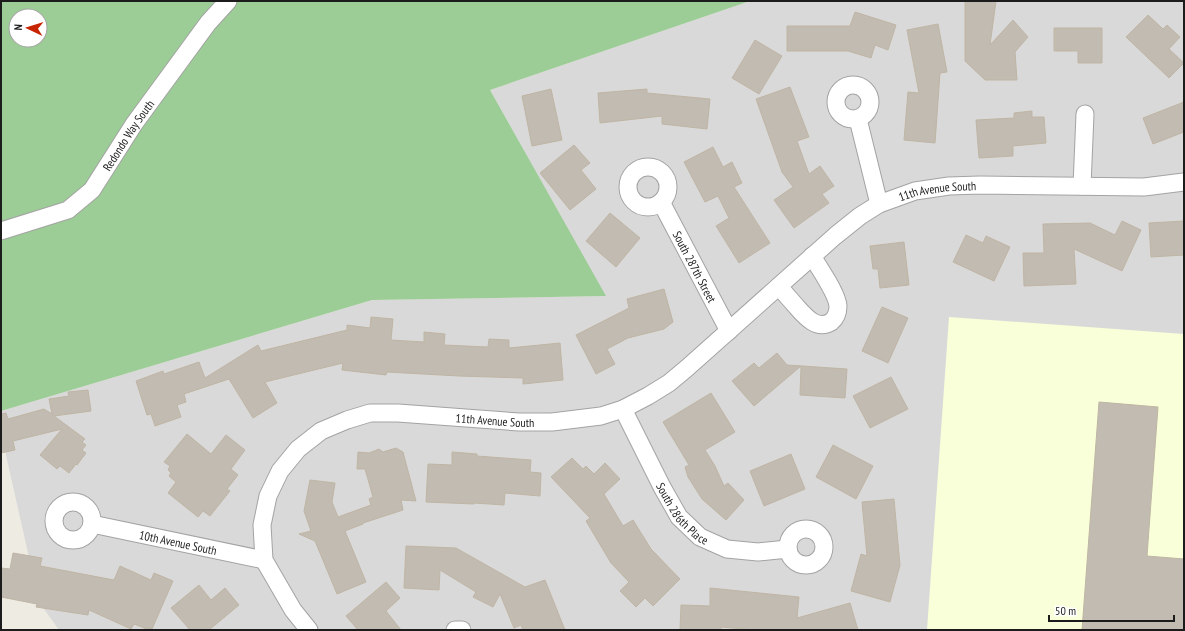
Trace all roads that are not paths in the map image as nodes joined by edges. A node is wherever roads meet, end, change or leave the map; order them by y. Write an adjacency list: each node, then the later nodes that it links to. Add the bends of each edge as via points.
1 (228, 1): 8 (street, Redondo Way South, via 208,23 134,124 92,190 68,210)
2 (1085, 114): 5 (street)
3 (858, 119): 7 (street)
4 (1184, 182): 5 (street, 11th Avenue South, via 1144,188)
5 (1082, 186): 7 (street, 11th Avenue South, via 949,186 915,191)
6 (662, 202): 11 (street, South 287th Street)
7 (879, 204): 9 (street, 11th Avenue South, via 860,216)
8 (1, 231)
9 (812, 256): 10 (street, 11th Avenue South); 10 (street, via 838,305 834,320 817,325 808,320)
10 (779, 286): 11 (street, 11th Avenue South)
11 (729, 331): 12 (street, 11th Avenue South, via 669,383)
12 (623, 409): 14 (street, South 286th Place, via 679,517 700,537 727,549 758,552); 15 (street, 11th Avenue South, via 601,416 552,422 398,413 370,413 347,420 321,431 298,449 280,471 268,496 262,525)
13 (92, 524): 15 (street, 10th Avenue South)
14 (788, 549)
15 (264, 560): 16 (street, via 293,610)
16 (308, 630)
17 (454, 630): 18 (street)
18 (462, 630)

